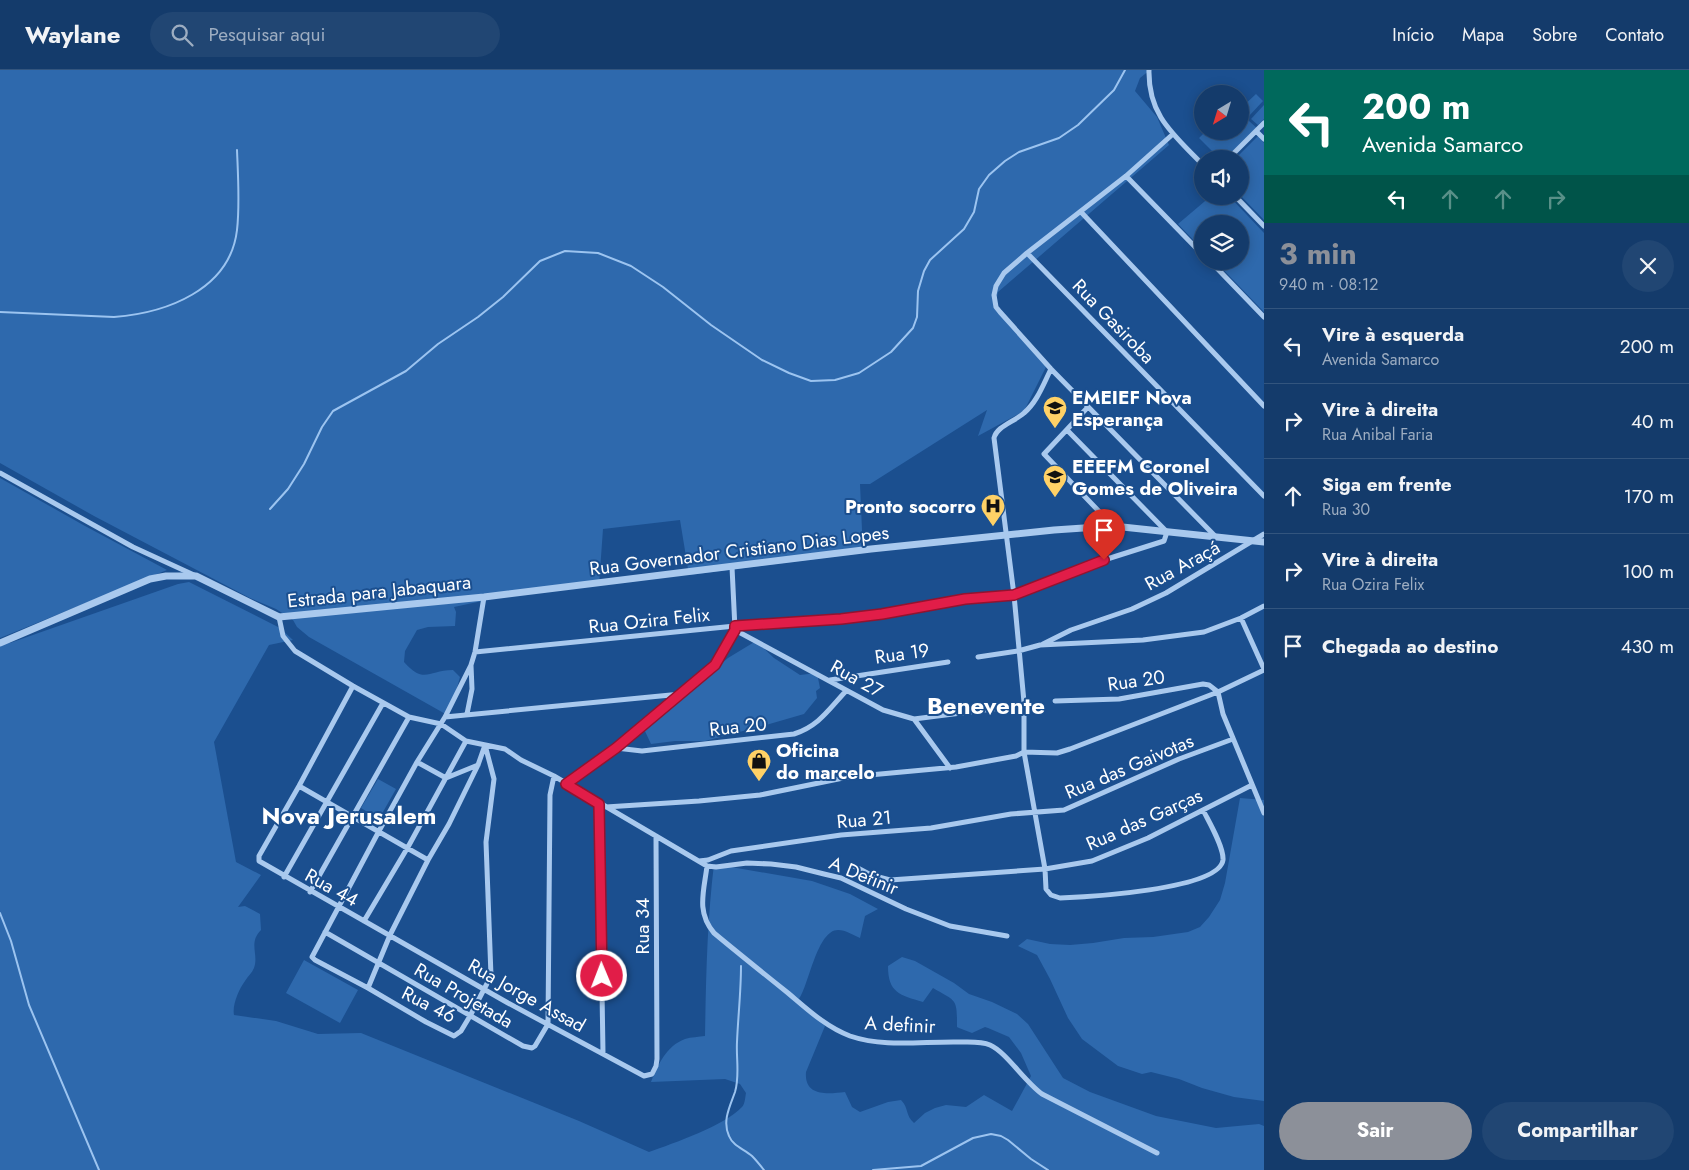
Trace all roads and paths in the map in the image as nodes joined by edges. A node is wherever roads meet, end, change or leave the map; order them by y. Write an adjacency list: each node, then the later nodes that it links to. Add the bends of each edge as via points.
1 (1150, 70): 4 (street, via 1149,85 1155,108)
2 (1264, 123): 3 (street)
3 (1256, 131): 5 (street); 6 (street)
4 (1173, 134): 7 (street); 8 (street)
5 (1264, 139)
6 (1237, 150)
7 (1194, 156)
8 (1126, 176): 10 (street); 12 (street)
9 (1244, 205): 11 (street)
10 (1081, 212): 13 (street); 17 (street)
11 (1264, 226)
12 (1194, 246)
13 (1027, 253): 16 (street, via 1000,279 994,295 996,306); 21 (street, Rua Gasiroba)
14 (1219, 270): 15 (street)
15 (1264, 317)
16 (1051, 370): 18 (street); 25 (street, via 1024,414 995,435)
17 (1264, 406)
18 (1088, 407): 19 (street); 26 (street)
19 (1067, 430): 22 (street, via 1044,454); 23 (street)
20 (0, 473): 30 (street, via 133,547)
21 (1264, 496)
22 (1113, 526): 23 (street, Rua Governador Cristiano Dias Lopes); 25 (street, Rua Governador Cristiano Dias Lopes)
23 (1167, 532): 26 (street, Rua Governador Cristiano Dias Lopes); 32 (street, Rua Ozira Felix, via 1164,542 1104,560)
24 (1264, 534): 27 (street, Rua Araçá)
25 (1006, 535): 29 (street, Rua Governador Cristiano Dias Lopes); 32 (street)
26 (1216, 537): 27 (street, Rua Governador Cristiano Dias Lopes)
27 (1254, 541): 28 (street, Rua Governador Cristiano Dias Lopes); 39 (street, Rua Araçá, via 1158,597)
28 (1264, 542)
29 (732, 566): 31 (street, Rua Governador Cristiano Dias Lopes); 37 (street)
30 (196, 576): 35 (street, Estrada para Jabaquara); 38 (street, Estrada para Jabaquara, via 150,579)
31 (547, 590): 33 (street, Estrada para Jabaquara)
32 (1014, 595): 37 (street, Rua Ozira Felix, via 965,599 849,618); 40 (street)
33 (484, 598): 35 (street, Estrada para Jabaquara); 41 (street, Estrada para Jabaquara)
34 (1264, 606): 36 (street)
35 (279, 617): 47 (street, via 283,636 295,651)
36 (1241, 618): 39 (street, via 1186,635); 45 (street)
37 (735, 628): 41 (street, Rua Ozira Felix); 46 (street, Rua 27); 50 (street, via 715,665)
38 (0, 643)
39 (1040, 645): 40 (street)
40 (1018, 651): 42 (street); 63 (street, via 1024,702)
41 (475, 652): 44 (street, Estrada para Jabaquara)
42 (978, 656)
43 (948, 662): 46 (street, Rua 19)
44 (471, 666): 54 (street, Estrada para Jabaquara, via 472,689); 55 (street, Estrada para Jabaquara)
45 (1264, 670): 49 (street)
46 (830, 680): 48 (street, Rua 27)
47 (353, 686): 52 (street); 71 (street)
48 (846, 691): 57 (street, Rua 27, via 883,710); 62 (street, Rua 20, via 815,725 794,734 642,751)
49 (1218, 692): 51 (street, Rua 20, via 1203,684 1119,699); 59 (street); 63 (street, via 1070,749 1057,753)
50 (681, 694): 54 (street); 62 (street)
51 (1055, 701)
52 (383, 703): 56 (street); 72 (street)
53 (1008, 706): 57 (street)
54 (467, 714): 55 (street)
55 (445, 717): 58 (street, Estrada para Jabaquara)
56 (409, 718): 58 (street); 78 (street)
57 (914, 719): 66 (street)
58 (441, 724): 60 (street); 64 (street, Estrada para Jabaquara)
59 (1233, 739): 70 (street); 76 (street, Rua das Gaivotas, via 1172,762 1072,808)
60 (466, 742): 61 (street); 68 (street)
61 (485, 745): 65 (street); 67 (street, via 505,750); 96 (street, Rua 46, via 494,779 486,842 491,976)
62 (616, 748): 69 (street)
63 (1024, 752): 66 (street); 76 (street)
64 (417, 762): 68 (street); 79 (street, Estrada para Jabaquara)
65 (478, 765): 68 (street); 82 (street)
66 (950, 768): 74 (street, via 848,777 760,795)
67 (554, 776): 69 (street); 98 (street, via 550,795)
68 (446, 778): 81 (street)
69 (566, 784): 73 (street)
70 (1252, 785): 75 (street, Rua das Garças); 77 (street)
71 (299, 786): 72 (street); 87 (street, Rua 44, via 258,859)
72 (328, 801): 78 (street); 87 (street)
73 (599, 804): 74 (street); 99 (street)
74 (606, 808): 80 (street)
75 (1203, 810): 86 (street, Rua das Garças, via 1111,854 1084,863); 86 (street, via 1220,848 1222,864 1215,871 1190,881 1123,894 1060,898 1046,889)
76 (1034, 813): 83 (street, Rua 21, via 930,828 841,835 725,853); 86 (street)
77 (1264, 813)
78 (353, 816): 79 (street); 88 (street)
79 (379, 831): 81 (street); 89 (street, Estrada para Jabaquara)
80 (656, 836): 83 (street); 100 (street, Rua 34, via 657,1059)
81 (408, 847): 82 (street); 90 (street)
82 (428, 860): 92 (street)
83 (699, 862): 85 (street)
84 (852, 865): 86 (street, Rua das Garças, via 890,880)
85 (707, 866): 93 (street, A Definir, via 771,864 815,871 841,878 950,926); 101 (street, A definir, via 702,908 707,925 826,1024 872,1041 990,1045 1042,1094)
86 (1045, 869)
87 (284, 877): 88 (street, Rua 44)
88 (310, 892): 89 (street, Rua 44)
89 (338, 908): 90 (street, Rua 44); 91 (street, Estrada para Jabaquara)
90 (364, 921): 92 (street, Rua 44)
91 (325, 932): 94 (street, Rua Projetada); 95 (street, Estrada para Jabaquara, via 312,955 313,959)
92 (390, 935): 94 (street); 96 (street, Rua Jorge Assad)
93 (1006, 936)
94 (378, 963): 95 (street); 97 (street, Rua Projetada)
95 (368, 988): 97 (street, Rua 46, via 450,1034 458,1034)
96 (485, 990): 97 (street, Rua 46); 98 (street, Rua Jorge Assad)
97 (470, 1016): 98 (street, Rua Projetada, via 528,1048 535,1046)
98 (548, 1024): 99 (street, Rua Jorge Assad)
99 (603, 1053): 100 (street, Rua Jorge Assad, via 640,1075)
100 (652, 1074)
101 (1157, 1153)

